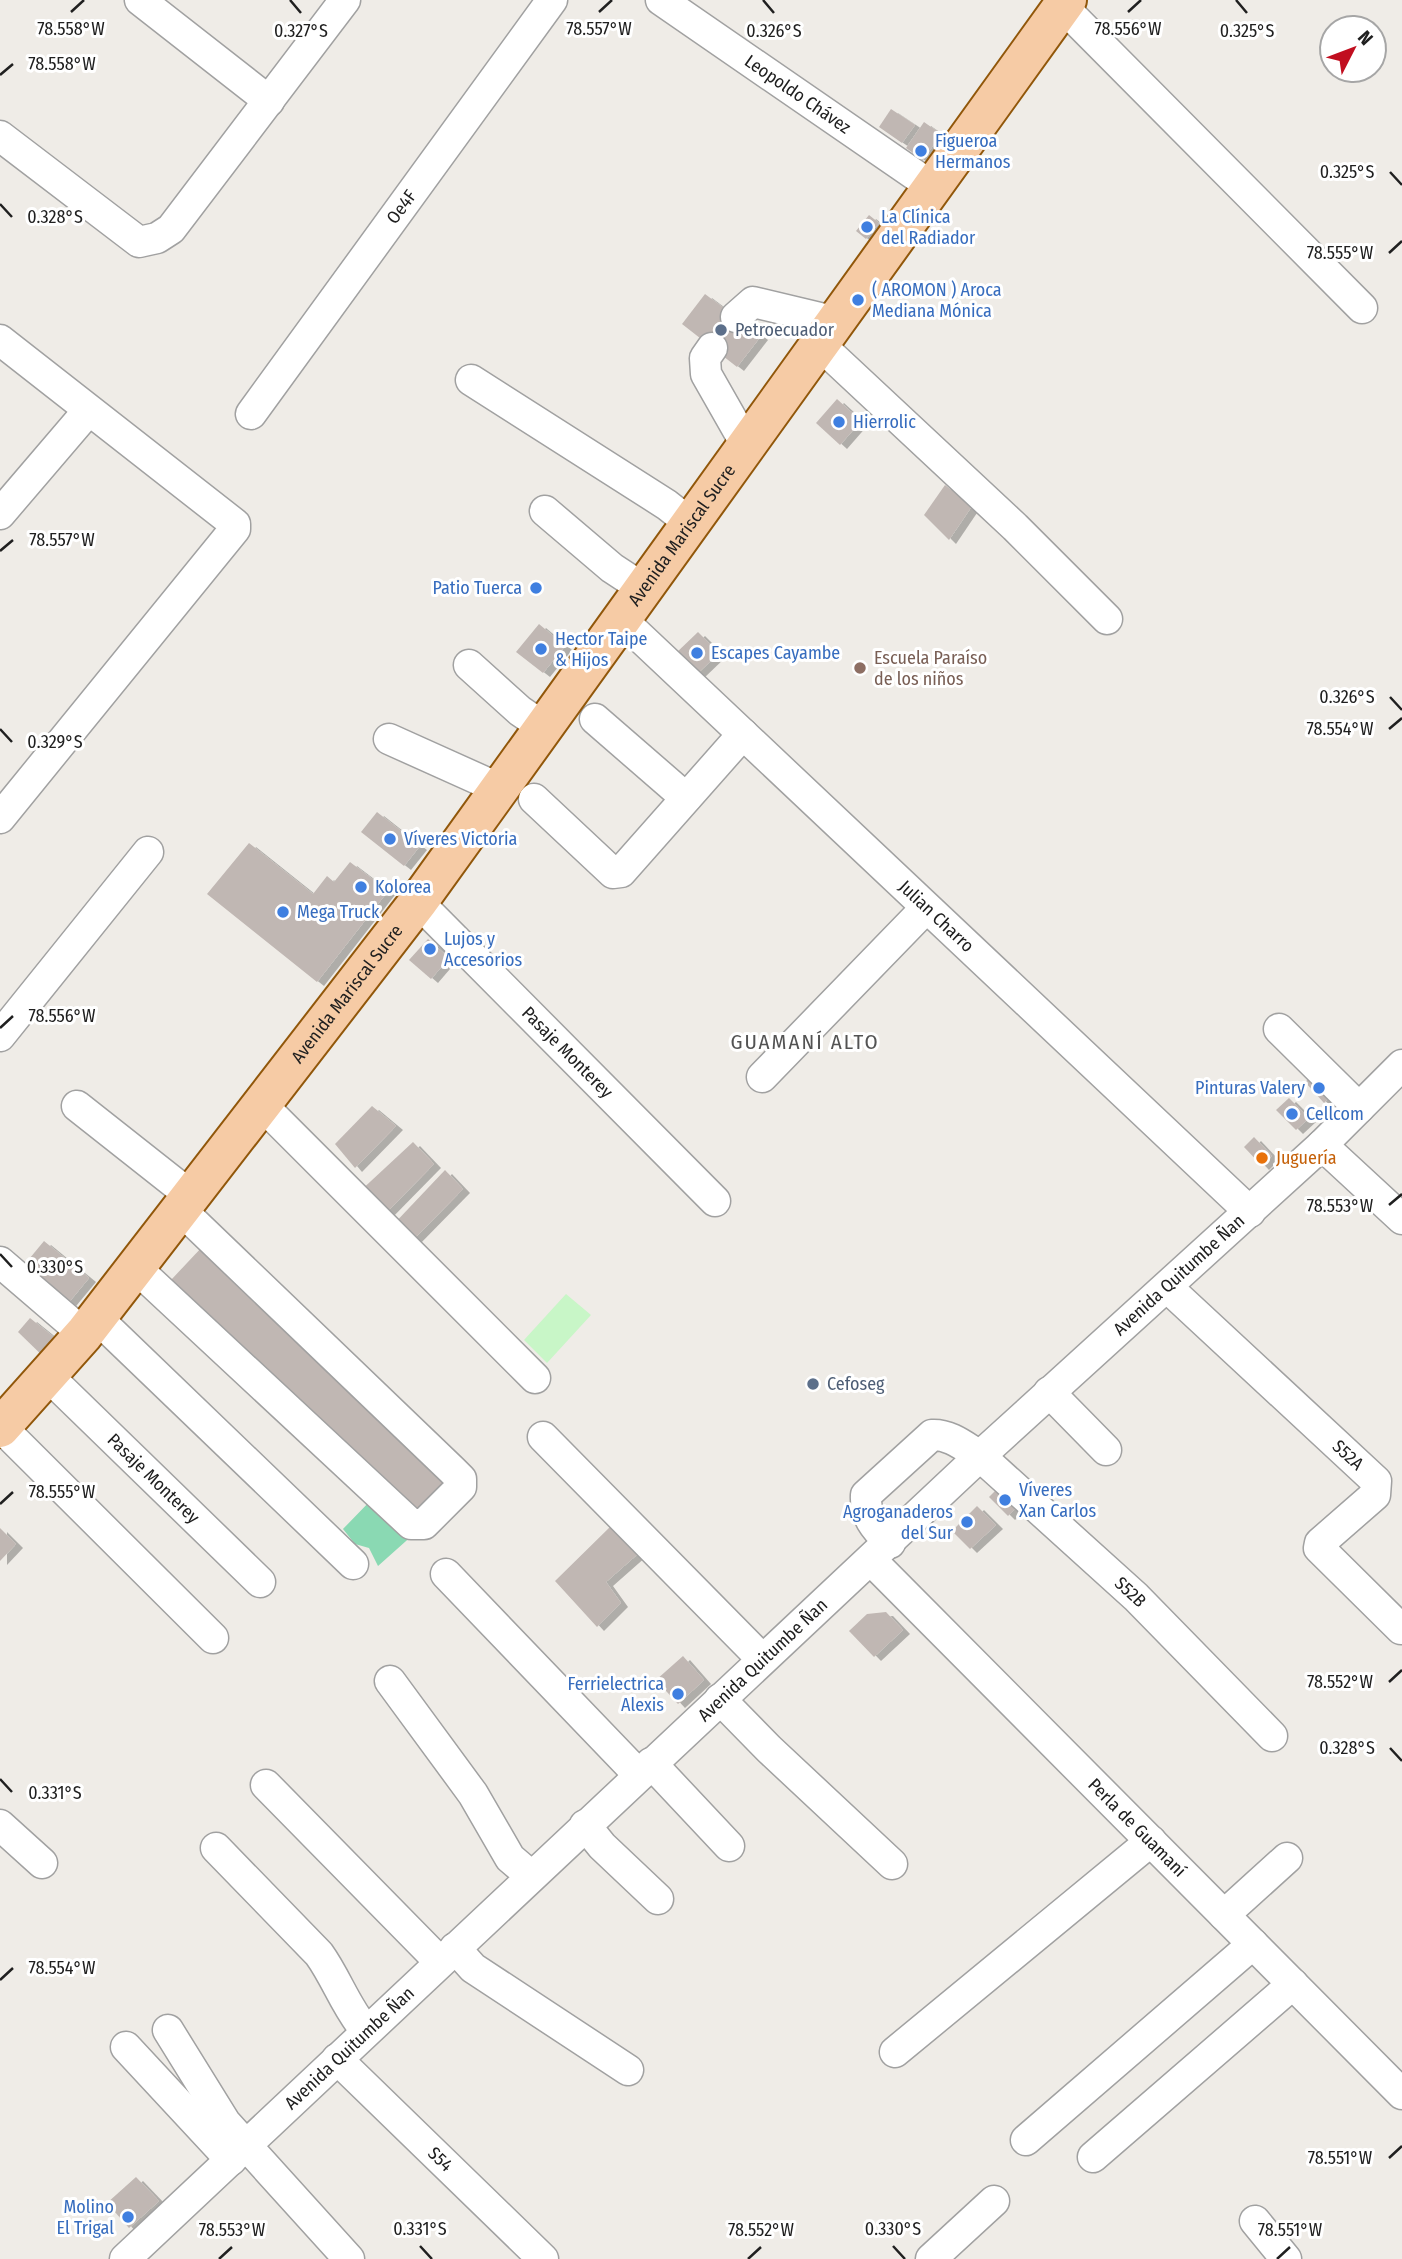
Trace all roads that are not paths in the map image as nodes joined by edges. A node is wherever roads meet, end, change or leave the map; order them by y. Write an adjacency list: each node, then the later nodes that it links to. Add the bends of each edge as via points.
1 (140, 0): 6 (street)
2 (345, 0): 6 (street)
3 (552, 0): 16 (street, Oe4F)
4 (661, 0): 8 (street, Leopoldo Chávez)
5 (1065, 3): 8 (main road, Avenida Mariscal Sucre); 9 (street)
6 (269, 101): 7 (street, via 172,229 139,242)
7 (0, 136)
8 (934, 188): 11 (main road, Avenida Mariscal Sucre)
9 (1362, 308)
10 (736, 317): 11 (street, via 753,302)
11 (829, 334): 17 (main road, Avenida Mariscal Sucre); 22 (street)
12 (0, 340): 15 (street)
13 (712, 348): 17 (street, via 705,358 706,374)
14 (471, 380): 20 (street)
15 (88, 411): 19 (street); 32 (street, via 233,520 235,529)
16 (250, 414)
17 (747, 446): 20 (main road, Avenida Mariscal Sucre)
18 (545, 511): 21 (street)
19 (0, 514)
20 (691, 524): 21 (main road, Avenida Mariscal Sucre)
21 (644, 589): 23 (main road, Avenida Mariscal Sucre)
22 (1107, 619)
23 (622, 620): 26 (main road, Avenida Mariscal Sucre); 27 (street, Julian Charro)
24 (469, 664): 26 (street)
25 (595, 719): 30 (street)
26 (545, 728): 29 (main road, Avenida Mariscal Sucre)
27 (743, 734): 30 (street); 35 (street, Julian Charro)
28 (389, 739): 29 (street)
29 (498, 789): 34 (main road, Avenida Mariscal Sucre)
30 (686, 798): 31 (street, via 621,872 613,873)
31 (534, 799)
32 (0, 818)
33 (148, 852): 37 (street)
34 (418, 902): 40 (main road, Avenida Mariscal Sucre); 44 (street, Pasaje Monterey)
35 (926, 908): 39 (street); 46 (street, Julian Charro)
36 (1279, 1029): 42 (street)
37 (0, 1036)
38 (1402, 1065): 42 (street, Avenida Quitumbe Ñan)
39 (762, 1077)
40 (262, 1105): 45 (main road, Avenida Mariscal Sucre); 53 (street)
41 (78, 1106): 45 (street)
42 (1359, 1108): 43 (street, Avenida Quitumbe Ñan)
43 (1322, 1145): 46 (street, Avenida Quitumbe Ñan); 47 (street)
44 (715, 1202)
45 (186, 1203): 49 (main road, Avenida Mariscal Sucre); 49 (street, via 461,1479 461,1486 424,1524 411,1524)
46 (1250, 1212): 50 (street, Avenida Quitumbe Ñan)
47 (1402, 1219)
48 (0, 1262): 51 (street)
49 (136, 1268): 51 (main road, Avenida Mariscal Sucre)
50 (1167, 1287): 54 (street, Avenida Quitumbe Ñan); 63 (street, S52A, via 1376,1481 1375,1495 1319,1548)
51 (91, 1326): 52 (main road, Avenida Mariscal Sucre); 60 (street)
52 (48, 1376): 55 (main road, Avenida Mariscal Sucre); 62 (street, Pasaje Monterey)
53 (534, 1378)
54 (1049, 1392): 57 (street); 58 (street, Avenida Quitumbe Ñan)
55 (0, 1427): 64 (street)
56 (543, 1437): 65 (street)
57 (1107, 1450)
58 (980, 1457): 59 (street, Avenida Quitumbe Ñan); 59 (street, S52B, via 942,1435 932,1435 872,1487 865,1510); 68 (street, S52B, via 1136,1597)
59 (881, 1552): 65 (street, Avenida Quitumbe Ñan); 73 (street, Perla de Guamaní)
60 (353, 1564)
61 (446, 1574): 69 (street)
62 (260, 1582)
63 (1401, 1629)
64 (213, 1638)
65 (762, 1659): 67 (street, Avenida Quitumbe Ñan)
66 (390, 1681): 79 (street, via 473,1794 510,1858)
67 (720, 1699): 69 (street, Avenida Quitumbe Ñan); 78 (street)
68 (1272, 1736)
69 (645, 1769): 72 (street, Avenida Quitumbe Ñan); 74 (street)
70 (266, 1785): 83 (street)
71 (0, 1825): 77 (street)
72 (585, 1825): 79 (street, Avenida Quitumbe Ñan); 80 (street)
73 (1151, 1841): 81 (street, Perla de Guamaní); 88 (street)
74 (729, 1846)
75 (216, 1848): 86 (street, via 318,1954 348,2009)
76 (1287, 1858): 81 (street)
77 (42, 1863)
78 (892, 1864)
79 (531, 1876): 83 (street, Avenida Quitumbe Ñan)
80 (658, 1899)
81 (1224, 1915): 82 (street, Perla de Guamaní)
82 (1253, 1944): 84 (street, Perla de Guamaní); 92 (street)
83 (447, 1955): 86 (street, Avenida Quitumbe Ñan); 90 (street)
84 (1293, 1984): 91 (street, Perla de Guamaní); 94 (street)
85 (168, 2030): 93 (street, via 225,2122)
86 (366, 2031): 89 (street, Avenida Quitumbe Ñan)
87 (126, 2046): 93 (street)
88 (895, 2052)
89 (337, 2059): 93 (street, Avenida Quitumbe Ñan); 99 (street, S54)
90 (628, 2070)
91 (1402, 2094)
92 (1026, 2140)
93 (238, 2154): 97 (street, Avenida Quitumbe Ñan); 98 (street)
94 (1093, 2157)
95 (994, 2201): 100 (street)
96 (1255, 2221): 101 (street)
97 (125, 2259)
98 (349, 2259)
99 (543, 2259)
100 (931, 2259)
101 (1286, 2259)

